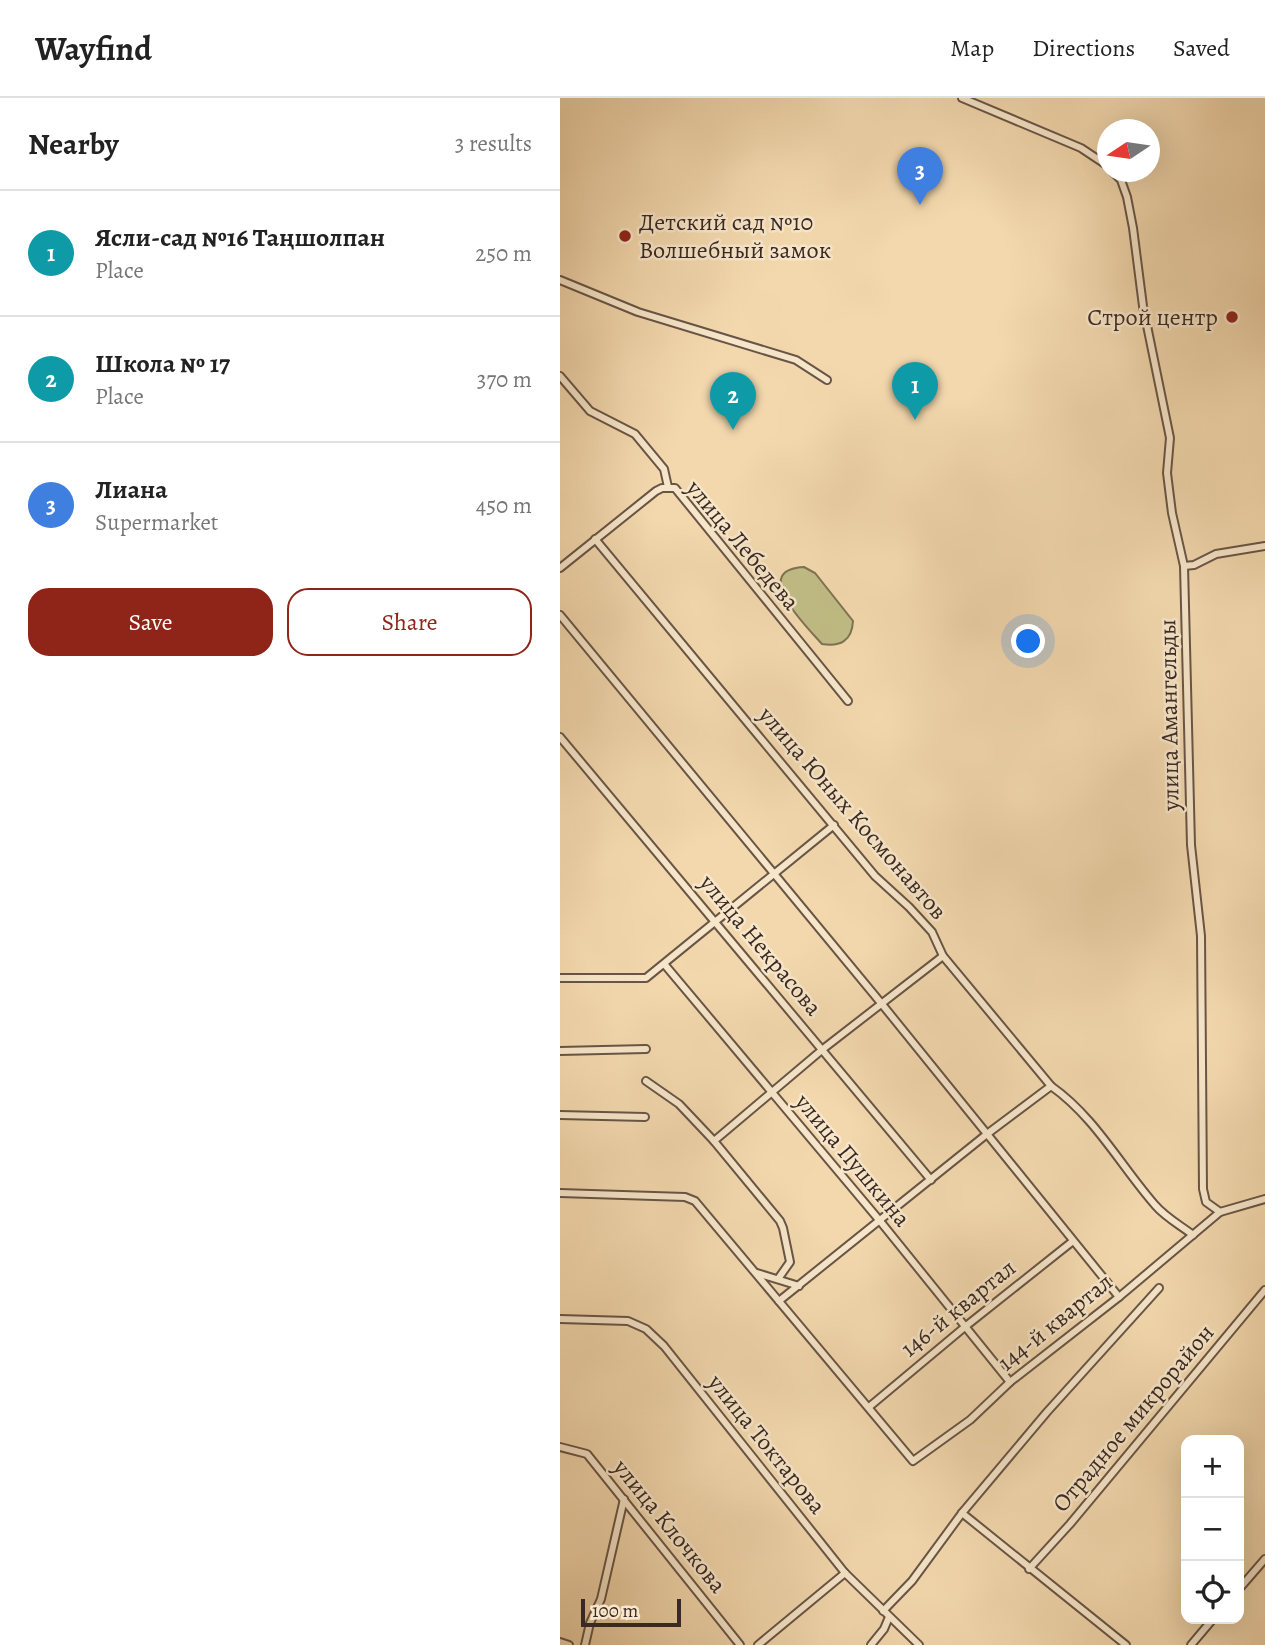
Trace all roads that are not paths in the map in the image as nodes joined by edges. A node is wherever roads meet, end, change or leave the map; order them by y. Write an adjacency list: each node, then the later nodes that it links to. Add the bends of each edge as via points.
1 (962, 98): 2 (street)
2 (1097, 159)
3 (1122, 182): 10 (street, улица Амангельды, via 1170,438 1167,473)
4 (560, 280): 6 (street, via 671,323 796,360)
5 (560, 376): 7 (street, via 590,411 635,434 664,469)
6 (827, 380)
7 (668, 487): 8 (street, улица Лебедева, via 656,491); 13 (street, улица Лебедева, via 675,488)
8 (595, 539): 11 (street, улица Лебедева); 15 (street, улица Юных Космонавтов)
9 (1265, 546): 10 (street, via 1216,554)
10 (1185, 566): 35 (street, улица Амангельды, via 1191,845 1201,936 1203,1189 1206,1202)
11 (560, 568)
12 (560, 615): 16 (street)
13 (848, 701)
14 (560, 737): 17 (street, улица Некрасова)
15 (834, 825): 16 (street); 18 (street, улица Юных Космонавтов, via 875,876 932,932)
16 (774, 874): 17 (street); 21 (street)
17 (716, 921): 19 (street); 22 (street, улица Некрасова)
18 (943, 956): 21 (street); 26 (street, улица Юных Космонавтов)
19 (665, 965): 20 (street, via 646,978); 27 (street, улица Пушкина)
20 (560, 978)
21 (881, 1003): 22 (street); 30 (street)
22 (823, 1048): 27 (street); 32 (street, улица Некрасова)
23 (646, 1049): 24 (street)
24 (560, 1051)
25 (646, 1081): 31 (street, via 680,1104)
26 (1051, 1086): 30 (street); 37 (street, улица Юных Космонавтов, via 1092,1124 1156,1206)
27 (772, 1093): 31 (street); 36 (street, улица Пушкина)
28 (560, 1115): 29 (street)
29 (645, 1117)
30 (987, 1133): 32 (street); 38 (street)
31 (715, 1140): 40 (street, via 783,1228 790,1262)
32 (931, 1180): 36 (street)
33 (560, 1193): 39 (street, via 695,1201)
34 (1265, 1199): 35 (street)
35 (1220, 1212): 37 (street, 144-й квартал)
36 (880, 1221): 41 (street); 47 (street, улица Пушкина)
37 (1193, 1235): 44 (street, 144-й квартал)
38 (1073, 1241): 44 (street); 47 (street, 146-й квартал)
39 (755, 1272): 40 (street); 45 (street)
40 (778, 1279): 41 (street)
41 (799, 1286): 45 (street)
42 (1158, 1288): 52 (street)
43 (1265, 1290): 54 (street, Отрадное микрорайон)
44 (1119, 1297): 48 (street, 144-й квартал)
45 (779, 1301): 49 (street)
46 (560, 1319): 55 (street, улица Токтарова, via 628,1321 646,1329)
47 (965, 1326): 48 (street, улица Пушкина); 49 (street, 146-й квартал)
48 (1010, 1382): 49 (street, 144-й квартал, via 961,1428 913,1461)
49 (869, 1407)
50 (560, 1447): 51 (street, улица Клочкова, via 587,1454)
51 (624, 1499): 62 (street, via 601,1599); 63 (street, улица Клочкова)
52 (962, 1513): 54 (street); 57 (street, via 912,1581)
53 (1265, 1559): 56 (street)
54 (1029, 1569): 67 (street)
55 (845, 1573): 57 (street, улица Токтарова); 64 (street)
56 (1244, 1583)
57 (883, 1611): 58 (street, улица Токтарова)
58 (889, 1617): 65 (street); 66 (street, улица Токтарова)
59 (1209, 1624): 68 (street)
60 (560, 1642): 61 (street)
61 (569, 1645)
62 (585, 1645)
63 (740, 1645)
64 (758, 1645)
65 (872, 1645)
66 (919, 1645)
67 (1126, 1645)
68 (1191, 1645)

